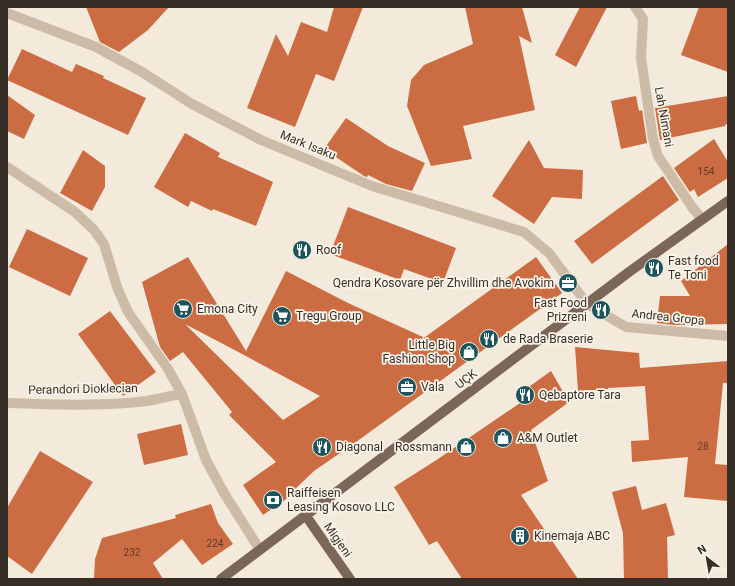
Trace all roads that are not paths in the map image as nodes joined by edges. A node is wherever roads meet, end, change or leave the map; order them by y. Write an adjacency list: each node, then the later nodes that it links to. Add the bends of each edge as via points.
1 (635, 7): 5 (street, Lah Nimani, via 643,19 641,58 653,139 658,156)
2 (7, 13): 6 (street, Mark Isaku, via 96,47 192,104 260,140 372,186 524,232 549,253)
3 (7, 167): 8 (street, via 75,212 94,230 104,244 117,287 128,312 168,368)
4 (728, 201): 5 (main road, UÇK)
5 (702, 219): 6 (main road, UÇK)
6 (587, 304): 7 (street, Andrea Gropa, via 626,327); 10 (main road, UÇK)
7 (728, 336)
8 (182, 394): 9 (street, Perandori Dioklecian, via 146,401 111,403); 11 (street, via 206,460)
9 (7, 403)
10 (306, 516): 11 (main road, UÇK); 13 (main road, Migjeni)
11 (260, 550): 12 (main road, UÇK)
12 (221, 579)
13 (350, 579)

